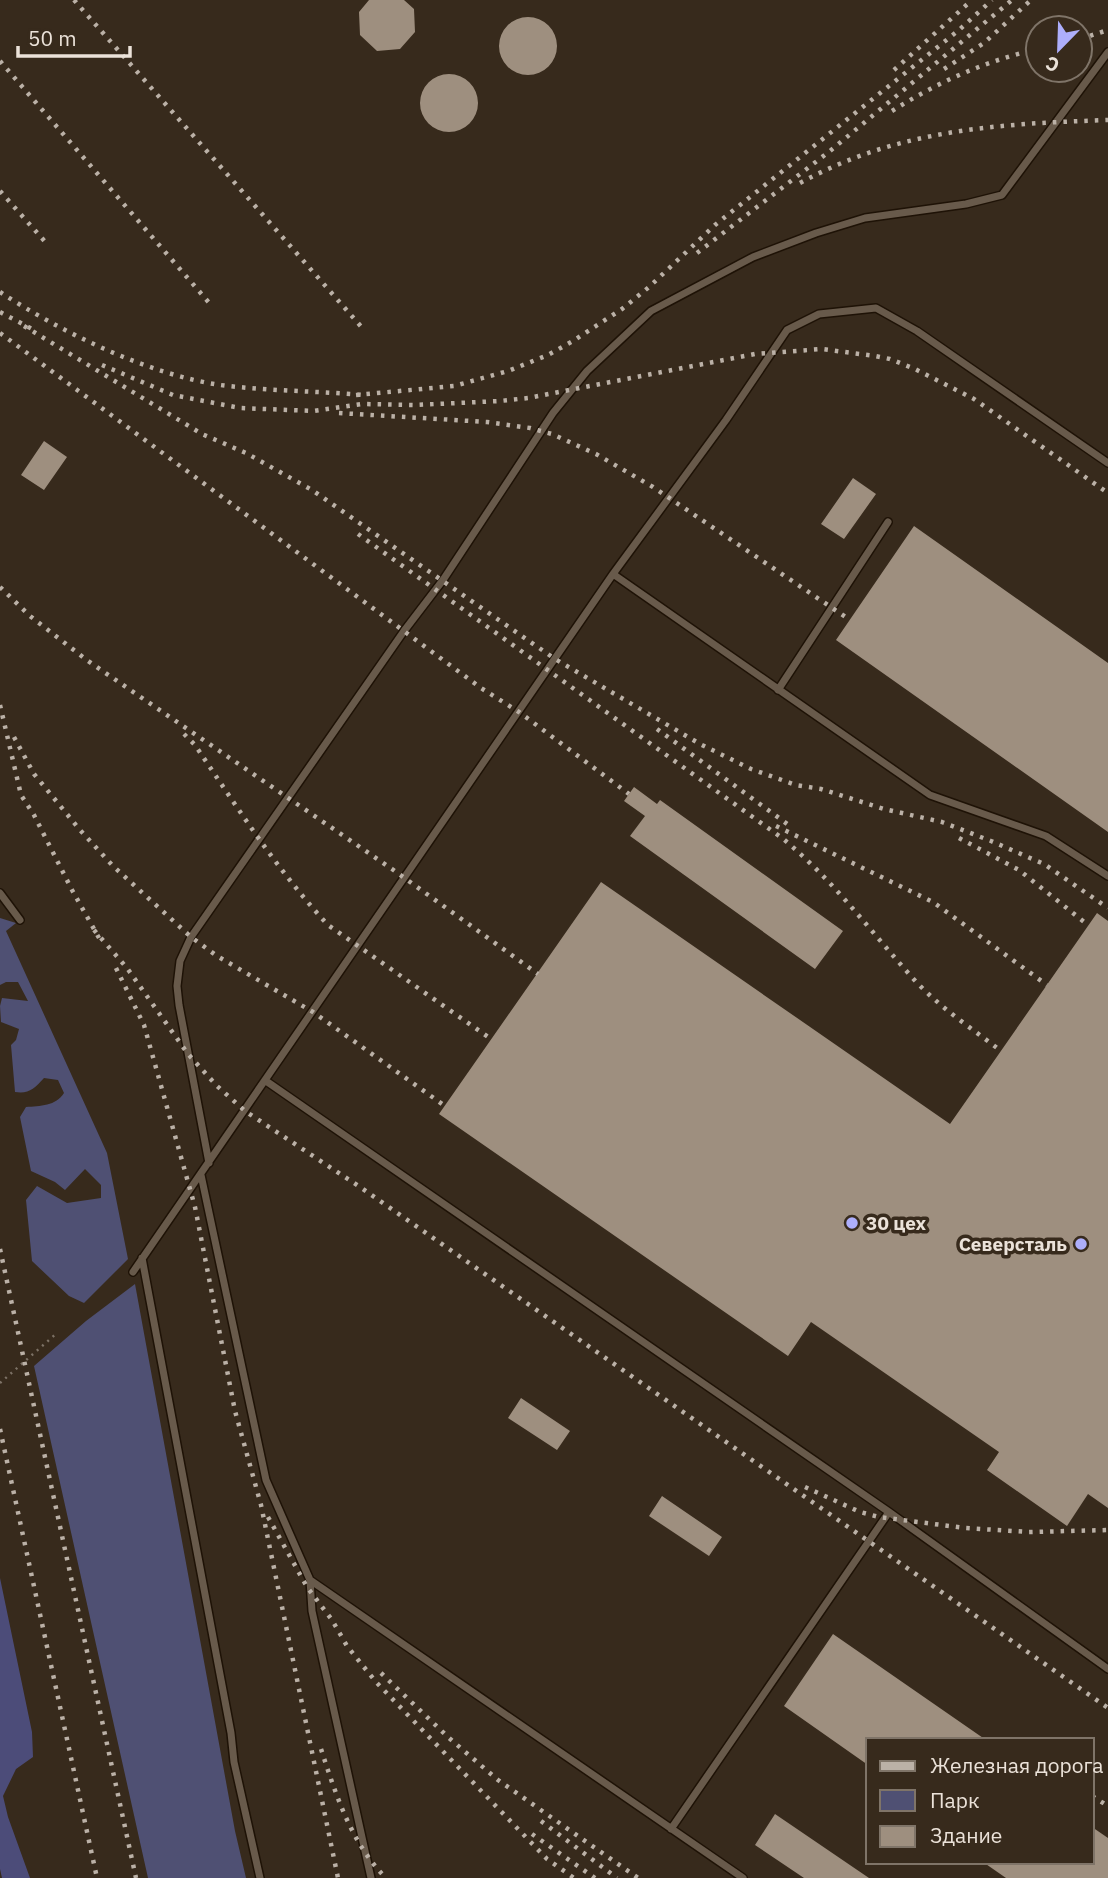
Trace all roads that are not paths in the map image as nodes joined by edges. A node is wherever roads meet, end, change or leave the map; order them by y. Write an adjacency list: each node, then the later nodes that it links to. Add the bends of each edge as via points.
1 (1108, 52): 10 (lane, via 1002,195 865,218 753,257 651,311 587,371 559,405 443,580 191,937 180,961 177,986)
2 (1108, 463): 4 (lane, via 917,331 876,309 819,314 787,331)
3 (888, 522): 5 (lane)
4 (613, 574): 5 (lane); 9 (lane)
5 (778, 690): 6 (lane, via 930,795 1046,836)
6 (1108, 876)
7 (0, 893): 8 (lane)
8 (20, 920)
9 (266, 1081): 10 (lane); 14 (lane)
10 (209, 1163): 11 (lane)
11 (201, 1175): 12 (lane); 15 (lane, via 266,1480)
12 (142, 1258): 13 (lane); 18 (lane, via 232,1733 233,1762)
13 (133, 1272)
14 (889, 1512): 16 (lane); 17 (lane)
15 (310, 1580): 17 (lane); 19 (lane, via 312,1611)
16 (1108, 1669)
17 (671, 1829): 20 (lane)
18 (260, 1878)
19 (371, 1878)
20 (743, 1878)

